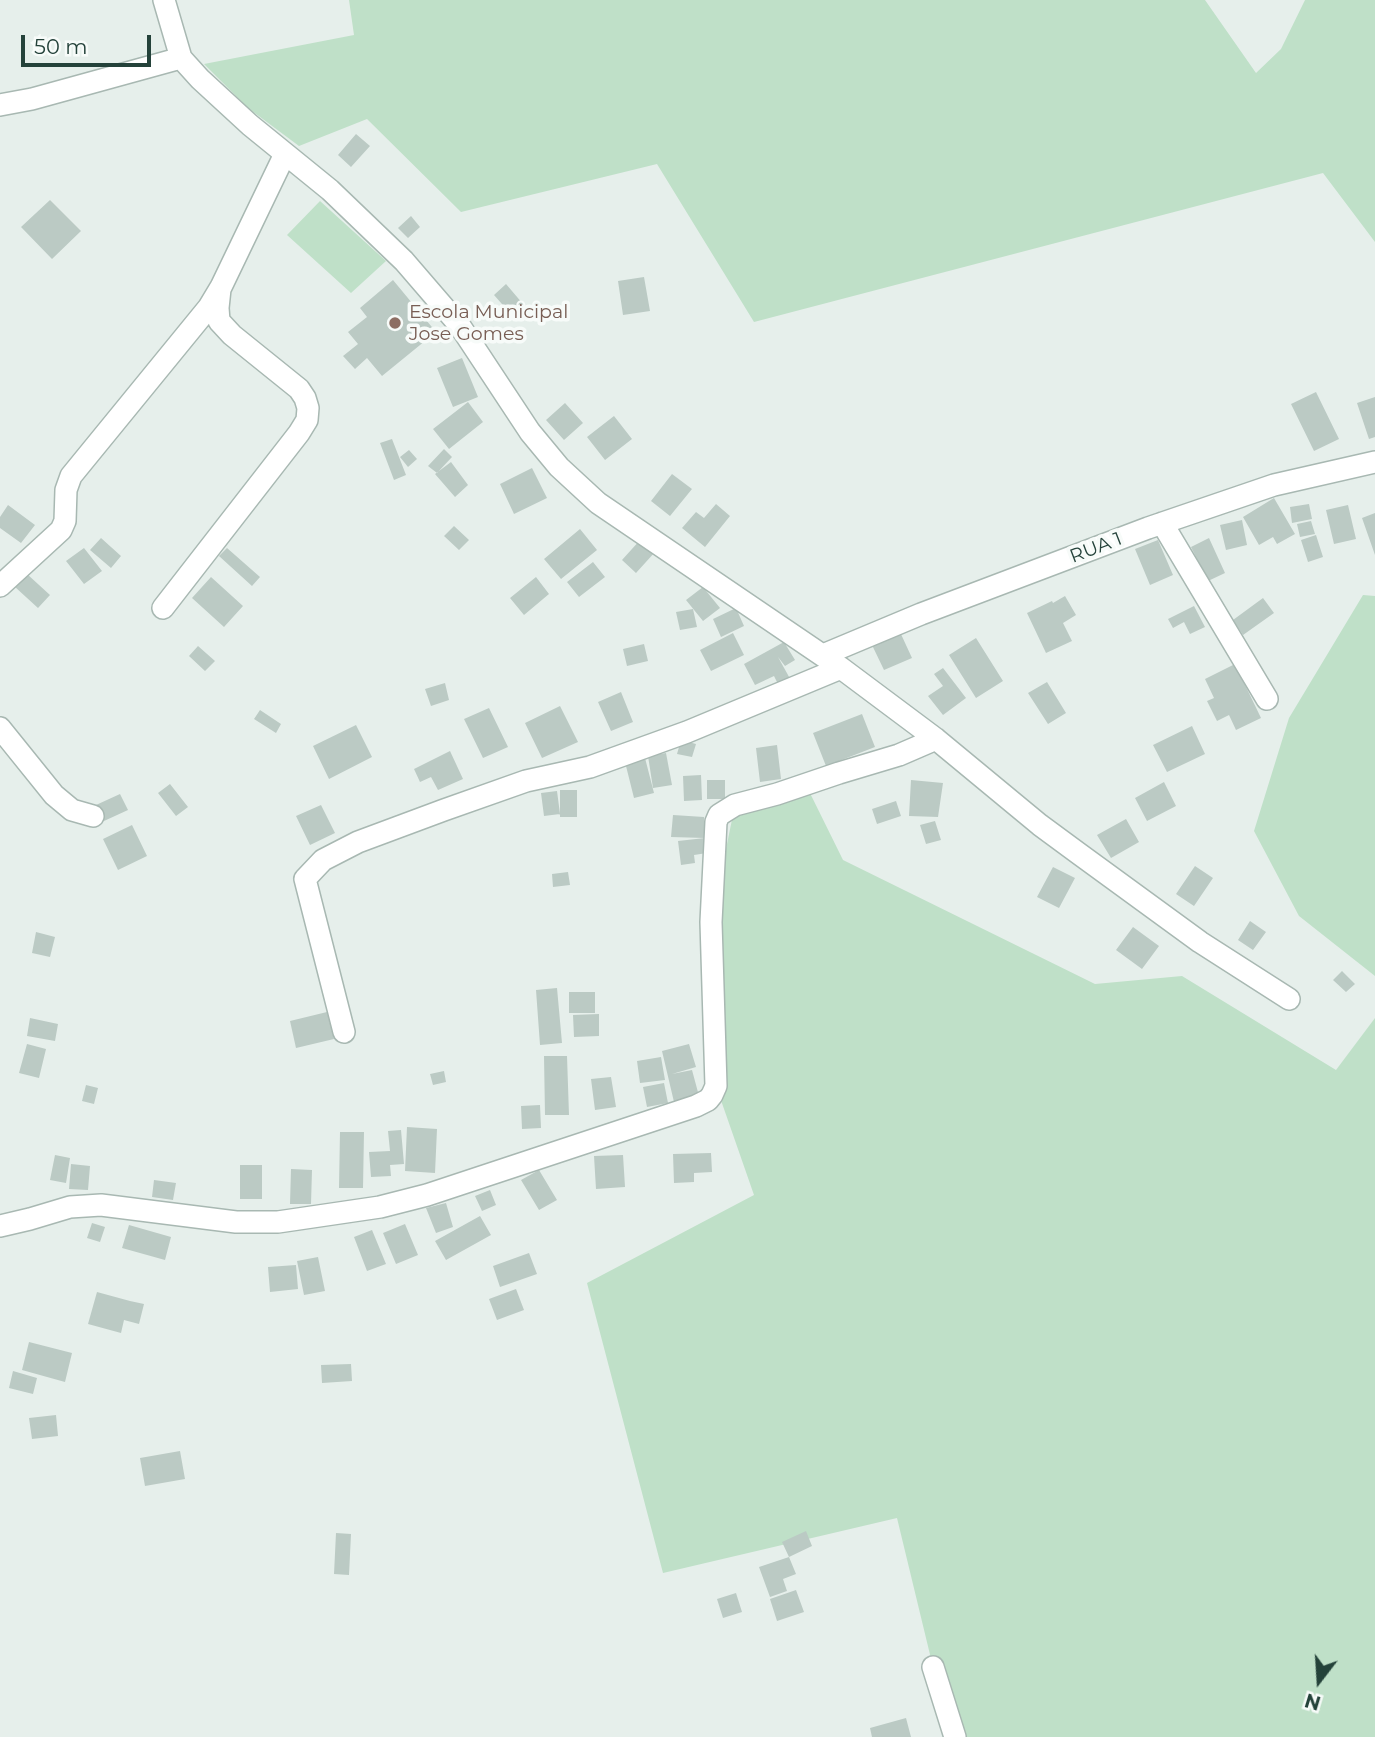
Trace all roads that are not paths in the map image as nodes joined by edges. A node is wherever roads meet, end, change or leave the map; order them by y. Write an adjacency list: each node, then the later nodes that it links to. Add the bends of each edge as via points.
1 (164, 0): 2 (street)
2 (181, 58): 3 (street); 4 (street)
3 (0, 105)
4 (285, 154): 5 (street); 10 (street, via 404,261 460,326 530,432 559,467 598,502)
5 (220, 287): 8 (street, via 209,307 71,476 61,530); 9 (street, via 219,321 299,389 308,408 306,420)
6 (1375, 462): 7 (street, RUA 1, via 1274,485)
7 (1162, 523): 10 (street, RUA 1, via 921,614); 11 (street)
8 (0, 586)
9 (163, 608)
10 (832, 662): 13 (street); 16 (street, RUA 1, via 687,733 590,766 526,781 358,842 323,860 305,879)
11 (1267, 699)
12 (0, 728): 14 (street, via 54,795 72,810)
13 (936, 739): 15 (street, via 1088,861); 17 (street, via 900,755 735,805 719,815 711,922 716,1086 708,1100 380,1208 278,1222 236,1222 101,1205 69,1206)
14 (93, 816)
15 (1289, 999)
16 (344, 1032)
17 (0, 1226)
18 (933, 1667): 19 (street)
19 (955, 1737)

